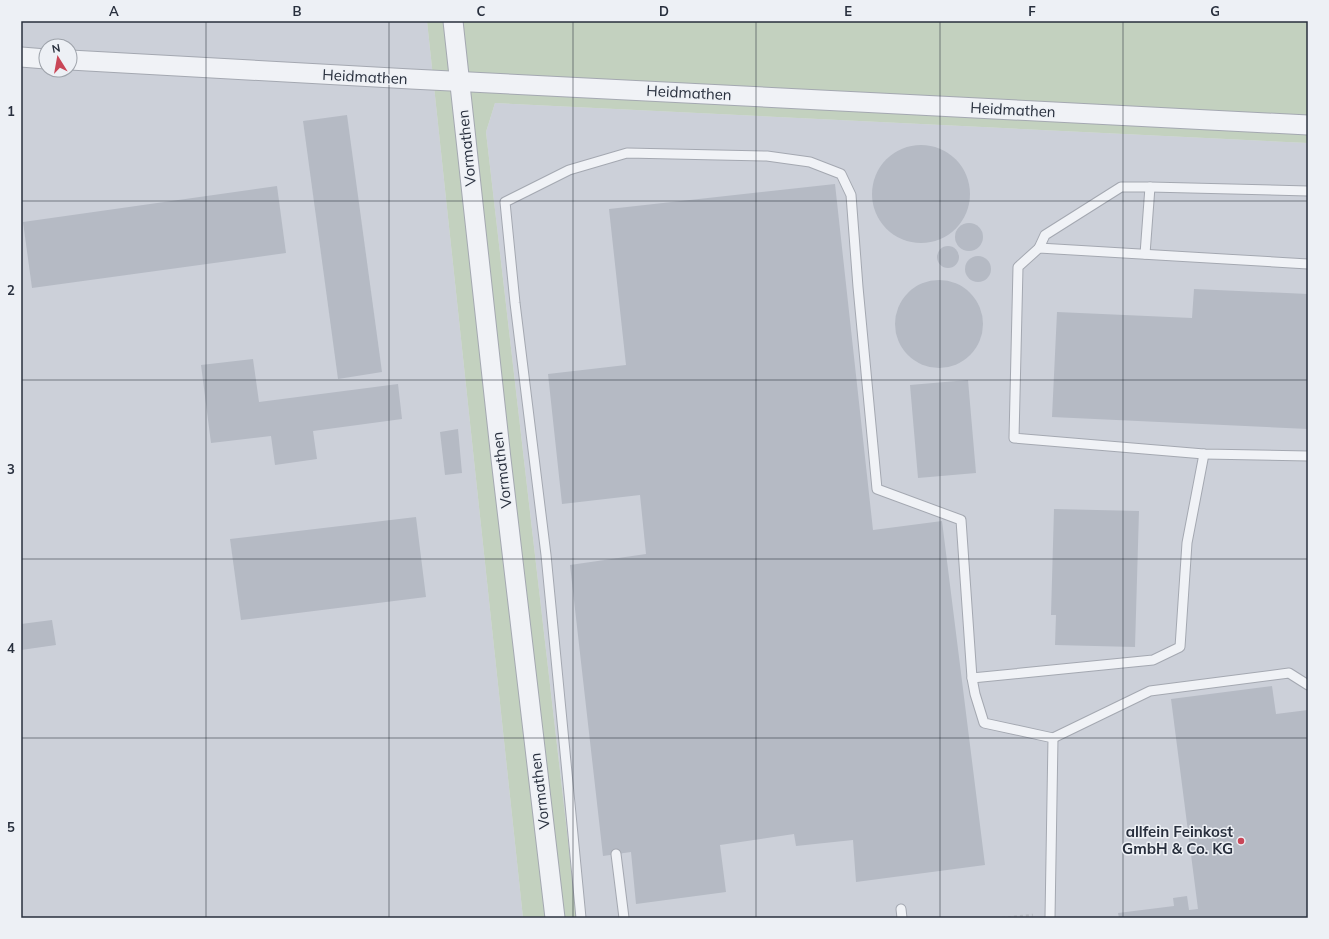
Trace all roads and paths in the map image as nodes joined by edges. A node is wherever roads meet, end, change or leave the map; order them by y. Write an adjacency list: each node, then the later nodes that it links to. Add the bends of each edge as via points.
1 (453, 21): 5 (street, Vormathen)
2 (21, 57): 3 (street)
3 (38, 58)
4 (78, 60): 5 (street, Heidmathen)
5 (460, 81): 6 (street, Heidmathen); 19 (street, Vormathen)
6 (1308, 125)
7 (1150, 187): 8 (lane); 9 (lane, via 1121,188 1045,235); 10 (lane)
8 (1308, 191)
9 (1039, 248): 10 (lane); 12 (lane, via 1018,266 1014,438)
10 (1145, 254): 11 (lane)
11 (1308, 264)
12 (1204, 454): 13 (lane); 14 (lane, via 1187,543 1180,647 1153,660)
13 (1308, 456)
14 (972, 678): 16 (lane, via 984,723); 20 (lane, via 961,520 877,489 851,195 841,174 810,162 767,156 627,153 569,170 505,202 546,555)
15 (1308, 685): 16 (lane, via 1288,673 1150,691)
16 (1053, 738): 18 (lane)
17 (616, 854): 21 (lane)
18 (1050, 916): 22 (path)
19 (555, 918)
20 (582, 918)
21 (624, 918)
22 (1002, 918)

